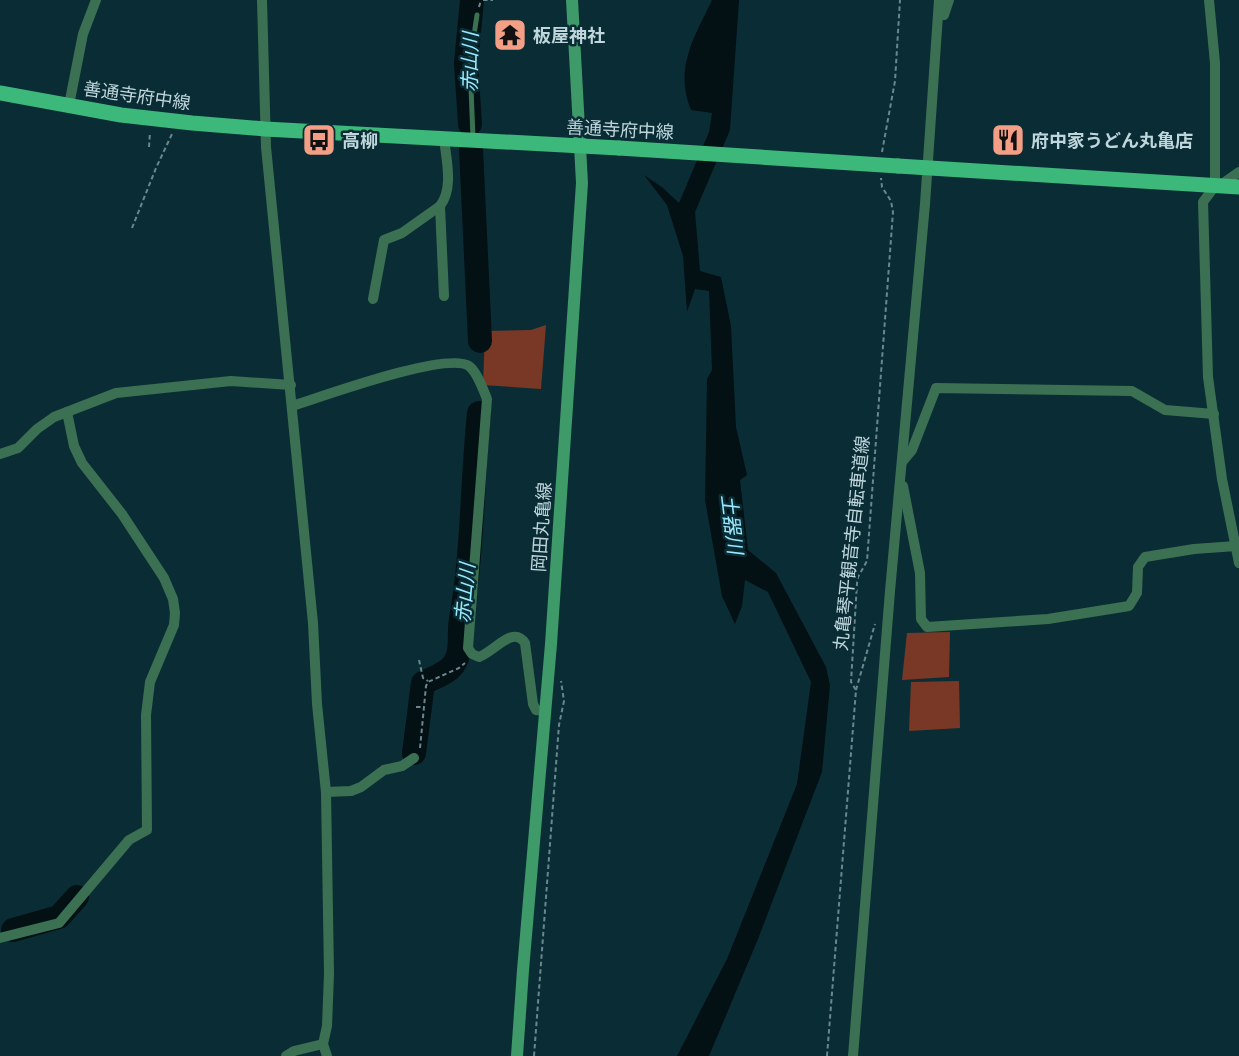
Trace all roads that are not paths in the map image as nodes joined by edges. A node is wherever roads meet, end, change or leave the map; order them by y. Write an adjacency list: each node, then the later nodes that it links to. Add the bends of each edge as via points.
1 (96, 0): 10 (street, via 83,34)
2 (262, 0): 11 (street)
3 (573, 0): 14 (main road, 岡田丸亀線)
4 (939, 0): 7 (street)
5 (949, 0): 7 (street, via 944,15)
6 (1209, 0): 17 (street, via 1215,63)
7 (938, 14): 15 (street)
8 (477, 15): 13 (lane, via 470,62)
9 (0, 93): 10 (main road, 善通寺府中線)
10 (69, 105): 11 (main road, 善通寺府中線, via 179,122)
11 (265, 129): 12 (main road, 善通寺府中線); 22 (street)
12 (444, 138): 13 (main road, 善通寺府中線); 19 (street, via 448,190)
13 (473, 139): 14 (main road, 善通寺府中線)
14 (580, 146): 15 (main road, 善通寺府中線, bridge); 30 (main road, 岡田丸亀線, via 582,183)
15 (927, 169): 17 (main road, 善通寺府中線); 27 (street)
16 (1239, 172): 17 (street)
17 (1217, 186): 18 (main road, 善通寺府中線); 25 (street, via 1203,202 1208,377)
18 (1239, 187)
19 (440, 207): 20 (street); 21 (street, via 402,233 384,240)
20 (444, 296)
21 (373, 299)
22 (291, 386): 23 (street); 24 (street, via 231,381 116,393)
23 (292, 406): 30 (street, via 416,369 452,364 471,368 486,399 468,648 479,657 508,637 521,637 533,704 536,710); 32 (street)
24 (66, 412): 26 (street, via 45,422 18,448); 33 (street, via 82,464 122,514 164,578 173,598 174,625 147,697 147,830 129,840 59,923)
25 (1214, 414): 27 (street, via 1165,410 1132,391 936,388 912,450); 28 (street, via 1222,479)
26 (0, 454)
27 (901, 467): 28 (street, via 920,573 921,619 927,627 1048,619 1129,606 1137,593 1138,567 1145,556); 38 (street)
28 (1237, 547): 29 (street)
29 (1239, 563)
30 (545, 711): 37 (main road, 岡田丸亀線)
31 (414, 758): 32 (street, via 384,770 361,787)
32 (326, 792): 34 (street, via 329,974)
33 (0, 938)
34 (323, 1044): 35 (street); 36 (street)
35 (286, 1056)
36 (327, 1056)
37 (517, 1056)
38 (853, 1056)

